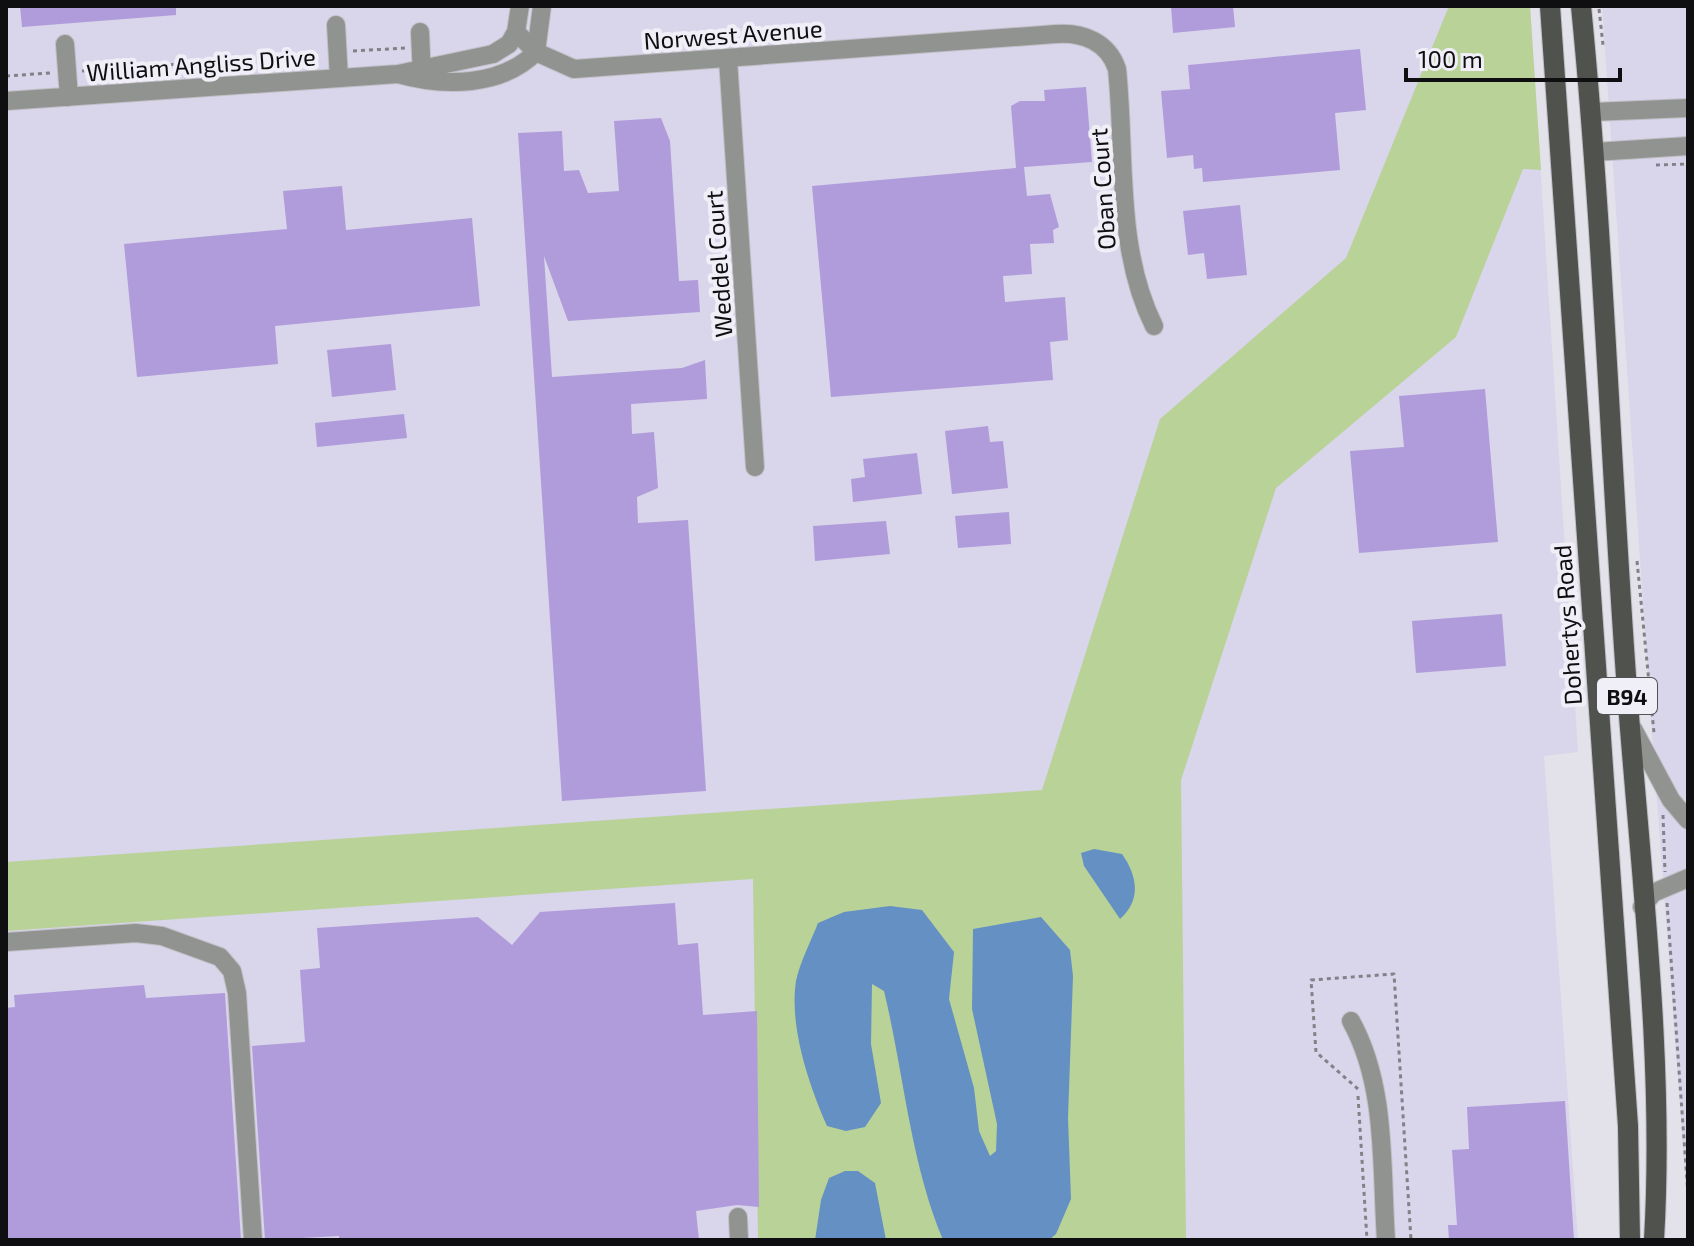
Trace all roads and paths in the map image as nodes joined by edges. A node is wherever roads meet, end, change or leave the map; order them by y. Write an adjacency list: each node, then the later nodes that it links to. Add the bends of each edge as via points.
1 (520, 6): 7 (street)
2 (542, 6): 12 (street)
3 (1550, 6): 23 (main road, Dohertys Road / B94)
4 (1581, 6): 22 (main road, B94)
5 (1598, 6): 13 (path)
6 (336, 25): 11 (street)
7 (516, 32): 12 (street, Norwest Avenue); 16 (street, William Angliss Drive, via 493,54)
8 (420, 40): 11 (path); 16 (street)
9 (65, 44): 15 (street)
10 (1105, 48): 14 (street, Norwest Avenue, via 1068,33); 26 (street, Oban Court, via 1117,69 1134,275)
11 (338, 52): 15 (path); 18 (street)
12 (536, 52): 14 (street, Norwest Avenue, via 574,69); 16 (street, William Angliss Drive, via 505,75 485,79)
13 (1604, 55)
14 (728, 59): 27 (street, Weddel Court)
15 (68, 72): 17 (path); 19 (street)
16 (421, 73): 18 (street, William Angliss Drive)
17 (6, 76)
18 (339, 78): 19 (street, William Angliss Drive)
19 (69, 97): 20 (street, William Angliss Drive)
20 (6, 101)
21 (1688, 108): 22 (street)
22 (1592, 112): 23 (main road); 25 (main road, B94)
23 (1559, 135): 25 (main road); 30 (main road, Dohertys Road / B94)
24 (1688, 146): 25 (street)
25 (1594, 152): 29 (main road, B94)
26 (1154, 326)
27 (755, 467)
28 (1635, 550): 32 (path)
29 (1618, 567): 30 (main road); 31 (main road, B94)
30 (1589, 569): 44 (main road, Dohertys Road / B94, via 1628,1126)
31 (1629, 719): 34 (street, via 1671,800); 36 (main road, B94)
32 (1655, 746)
33 (1663, 811): 35 (path)
34 (1688, 820)
35 (1680, 883): 36 (street, via 1653,893); 39 (path)
36 (1642, 907): 45 (main road, B94, via 1657,1110)
37 (6, 942): 41 (street, via 151,934 228,964 237,993)
38 (1351, 1021): 43 (street, via 1375,1078)
39 (1688, 1195)
40 (738, 1217): 42 (street)
41 (253, 1240)
42 (739, 1240)
43 (1386, 1240)
44 (1630, 1240)
45 (1654, 1240)

